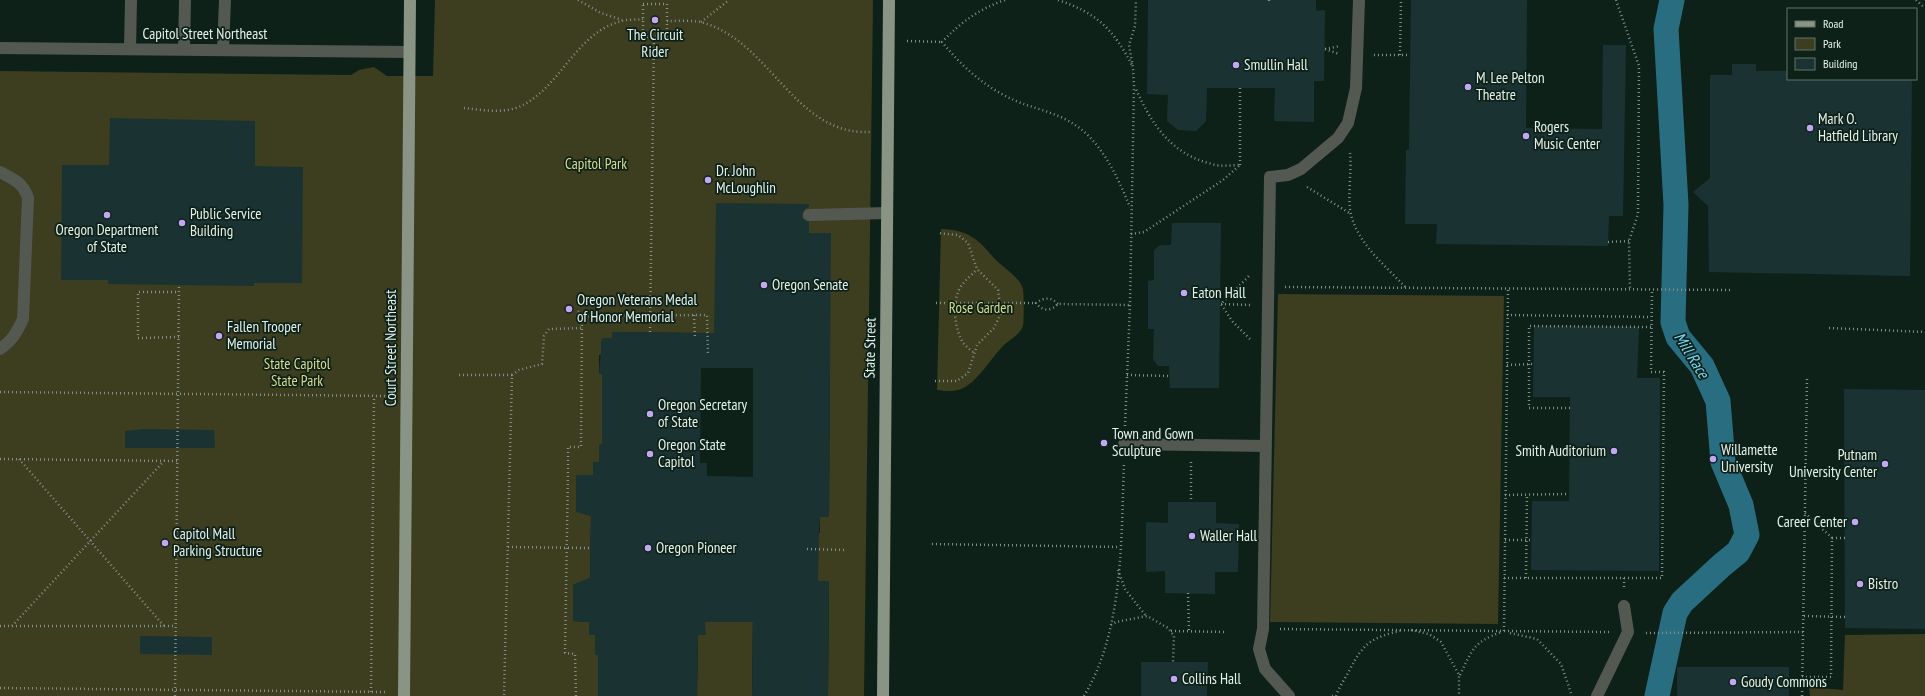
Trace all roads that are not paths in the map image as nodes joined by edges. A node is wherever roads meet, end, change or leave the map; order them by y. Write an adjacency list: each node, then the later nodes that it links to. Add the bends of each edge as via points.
1 (132, 0): 8 (street)
2 (185, 0): 9 (street)
3 (225, 0): 10 (street)
4 (410, 0): 11 (main road, Court Street Northeast)
5 (889, 0): 13 (main road, State Street)
6 (1359, 0): 17 (street, via 1356,88 1348,123 1329,147 1301,169 1288,175 1270,177)
7 (0, 48): 8 (street, Capitol Street Northeast)
8 (130, 50): 9 (street, Capitol Street Northeast)
9 (184, 50): 10 (street, Capitol Street Northeast)
10 (223, 50): 11 (street, Capitol Street Northeast)
11 (409, 52): 19 (main road, Court Street Northeast)
12 (0, 172): 15 (street, via 19,181 28,198 23,320 17,334)
13 (887, 213): 14 (street); 20 (main road, State Street)
14 (809, 215)
15 (0, 349)
16 (1124, 444): 17 (street)
17 (1266, 446): 21 (street, via 1263,629 1259,649 1265,669)
18 (1624, 606): 22 (street, via 1628,632)
19 (404, 694)
20 (883, 696)
21 (1289, 696)
22 (1597, 696)

